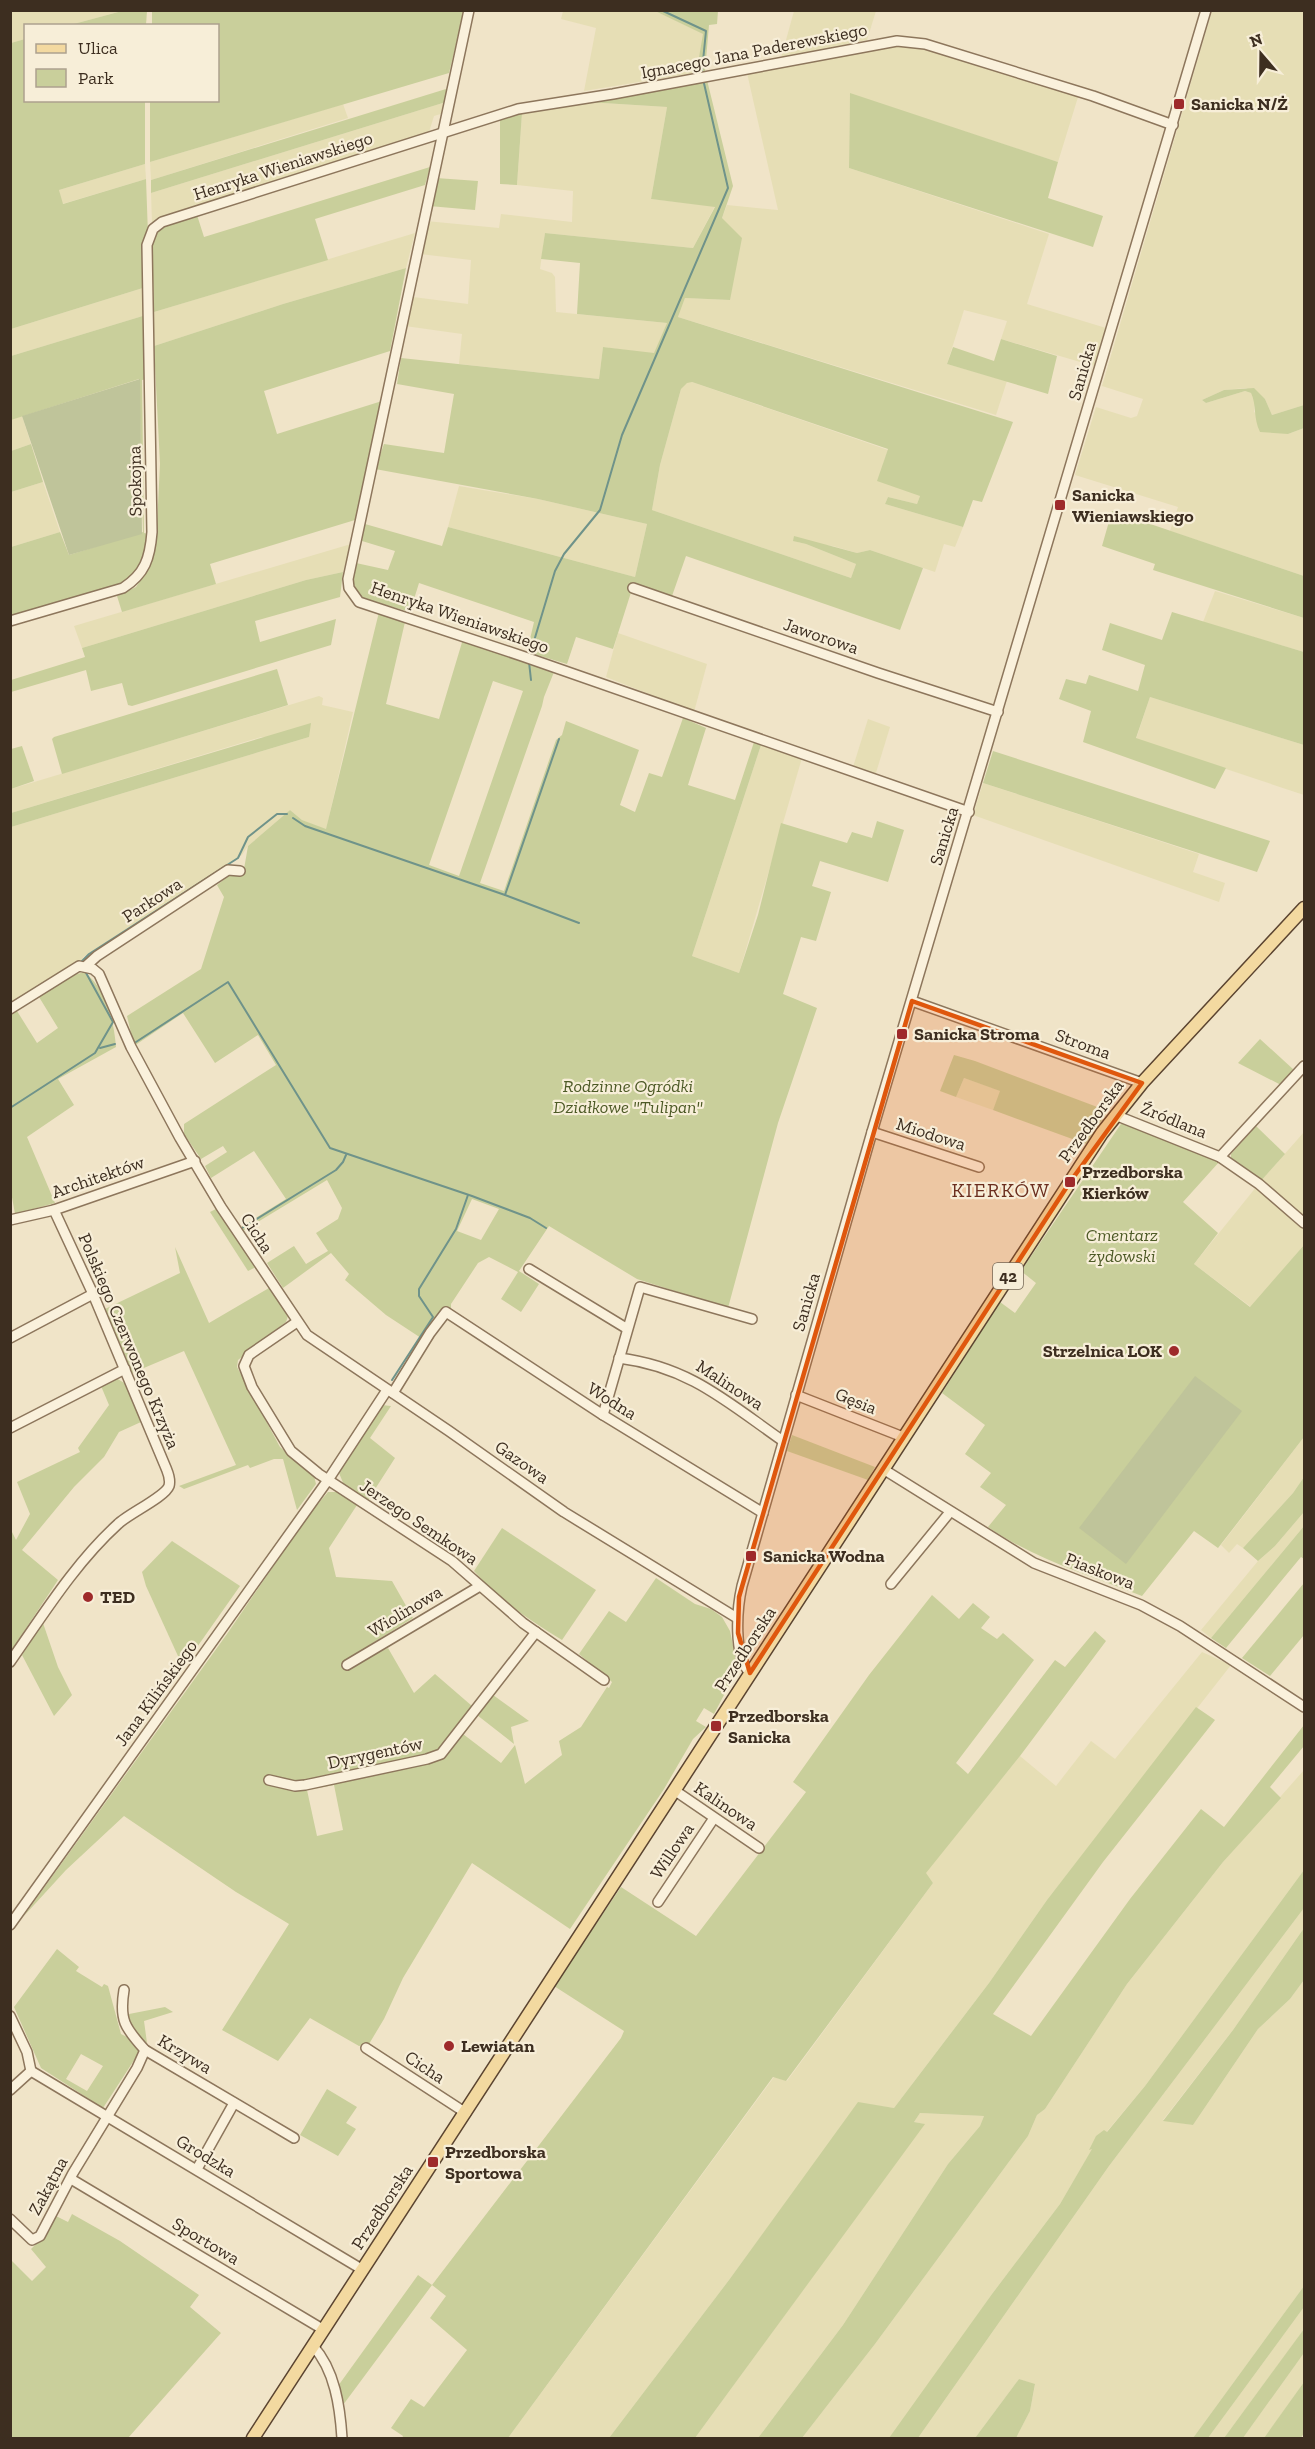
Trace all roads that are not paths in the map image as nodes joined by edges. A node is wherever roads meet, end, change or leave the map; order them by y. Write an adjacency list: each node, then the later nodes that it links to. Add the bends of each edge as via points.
1 (469, 10): 4 (street, Henryka Wieniawskiego)
2 (1206, 10): 3 (street, Sanicka)
3 (1173, 125): 4 (street, Ignacego Jana Paderewskiego, via 936,48 897,41 518,109); 8 (street, Sanicka)
4 (442, 133): 5 (street, Henryka Wieniawskiego, via 169,220 153,229); 9 (street, Henryka Wieniawskiego, via 348,579 359,602)
5 (147, 245): 7 (street, Spokojna, via 152,532 145,568 123,588)
6 (633, 588): 8 (street, Jaworowa)
7 (10, 621)
8 (998, 712): 9 (street, Sanicka)
9 (969, 812): 13 (street, Sanicka)
10 (240, 871): 12 (street, Parkowa, via 228,870 106,950)
11 (1305, 908): 16 (main road, Przedborska / 42)
12 (89, 967): 14 (street, Parkowa, via 79,966); 20 (street, Cicha, via 99,974 130,1047)
13 (912, 1001): 16 (street, Stroma); 18 (street, Sanicka)
14 (10, 1009)
15 (1305, 1066): 19 (street)
16 (1142, 1083): 17 (main road, Przedborska / 42)
17 (1114, 1115): 19 (street, Źródlana); 37 (main road, Przedborska / 42)
18 (872, 1132): 21 (street, Miodowa); 34 (street, Sanicka)
19 (1220, 1157): 24 (street, Źródlana)
20 (195, 1161): 22 (street, Architektów); 28 (street, Cicha)
21 (979, 1167)
22 (54, 1210): 23 (street, Architektów); 26 (street, Polskiego Czerwonego Krzyża)
23 (10, 1220)
24 (1305, 1223)
25 (529, 1269): 29 (street)
26 (93, 1294): 30 (street); 32 (street, Polskiego Czerwonego Krzyża)
27 (752, 1319): 29 (street, via 640,1287)
28 (297, 1322): 33 (street, Gazowa, via 313,1341); 40 (street, via 249,1355 244,1371 288,1448)
29 (626, 1328): 31 (street)
30 (10, 1338)
31 (619, 1358): 35 (street); 38 (street, Malinowa, via 684,1374)
32 (125, 1369): 36 (street); 47 (street, Polskiego Czerwonego Krzyża, via 166,1468 168,1486 110,1531 76,1569)
33 (390, 1392): 35 (street, Wodna, via 446,1312); 40 (street); 45 (street, Gazowa, via 564,1512)
34 (796, 1395): 37 (street, Gęsia); 38 (street, Sanicka)
35 (603, 1415): 42 (street, Wodna)
36 (10, 1428)
37 (903, 1437): 39 (main road, Przedborska / 42)
38 (783, 1441): 42 (street, Sanicka)
39 (883, 1469): 41 (street, Piaskowa); 49 (main road, Przedborska / 42)
40 (328, 1480): 44 (street, Jerzego Semkowa, via 452,1561); 57 (street, Jana Kilińskiego)
41 (950, 1512): 43 (street); 51 (street, Piaskowa, via 1034,1563 1151,1610)
42 (763, 1513): 45 (street, Sanicka)
43 (891, 1584)
44 (480, 1586): 46 (street, Jerzego Semkowa); 48 (street, Wiolinowa)
45 (737, 1618): 49 (street, Sanicka, via 744,1664)
46 (536, 1632): 50 (street, Jerzego Semkowa); 52 (street, Dyrygentów, via 441,1754 305,1785)
47 (10, 1662)
48 (348, 1665)
49 (750, 1673): 53 (main road, Przedborska / 42)
50 (604, 1680)
51 (1305, 1707)
52 (269, 1780)
53 (674, 1790): 54 (street, Kalinowa); 65 (main road, Przedborska / 42)
54 (714, 1818): 55 (street, Kalinowa); 56 (street, Willowa)
55 (759, 1848)
56 (658, 1902)
57 (10, 1925)
58 (124, 1990): 61 (street, Krzywa, via 122,2019)
59 (10, 2016): 62 (street, via 27,2052)
60 (366, 2048): 65 (street, Cicha)
61 (145, 2050): 64 (street, Krzywa); 66 (street, Zakątna)
62 (31, 2072): 63 (street); 66 (street, Grodzka)
63 (10, 2090)
64 (234, 2103): 67 (street, Krzywa); 68 (street)
65 (466, 2113): 71 (main road, Przedborska / 42)
66 (106, 2116): 68 (street, Grodzka); 69 (street, Zakątna)
67 (294, 2138)
68 (196, 2169): 71 (street, Grodzka)
69 (71, 2179): 70 (street, Zakątna, via 36,2240 28,2238); 72 (street, Sportowa)
70 (10, 2218)
71 (363, 2270): 72 (main road, Przedborska / 42)
72 (324, 2330): 73 (main road, Przedborska / 42)
73 (313, 2346): 74 (main road, Przedborska / 42); 75 (street, via 336,2394)
74 (254, 2439)
75 (342, 2439)

